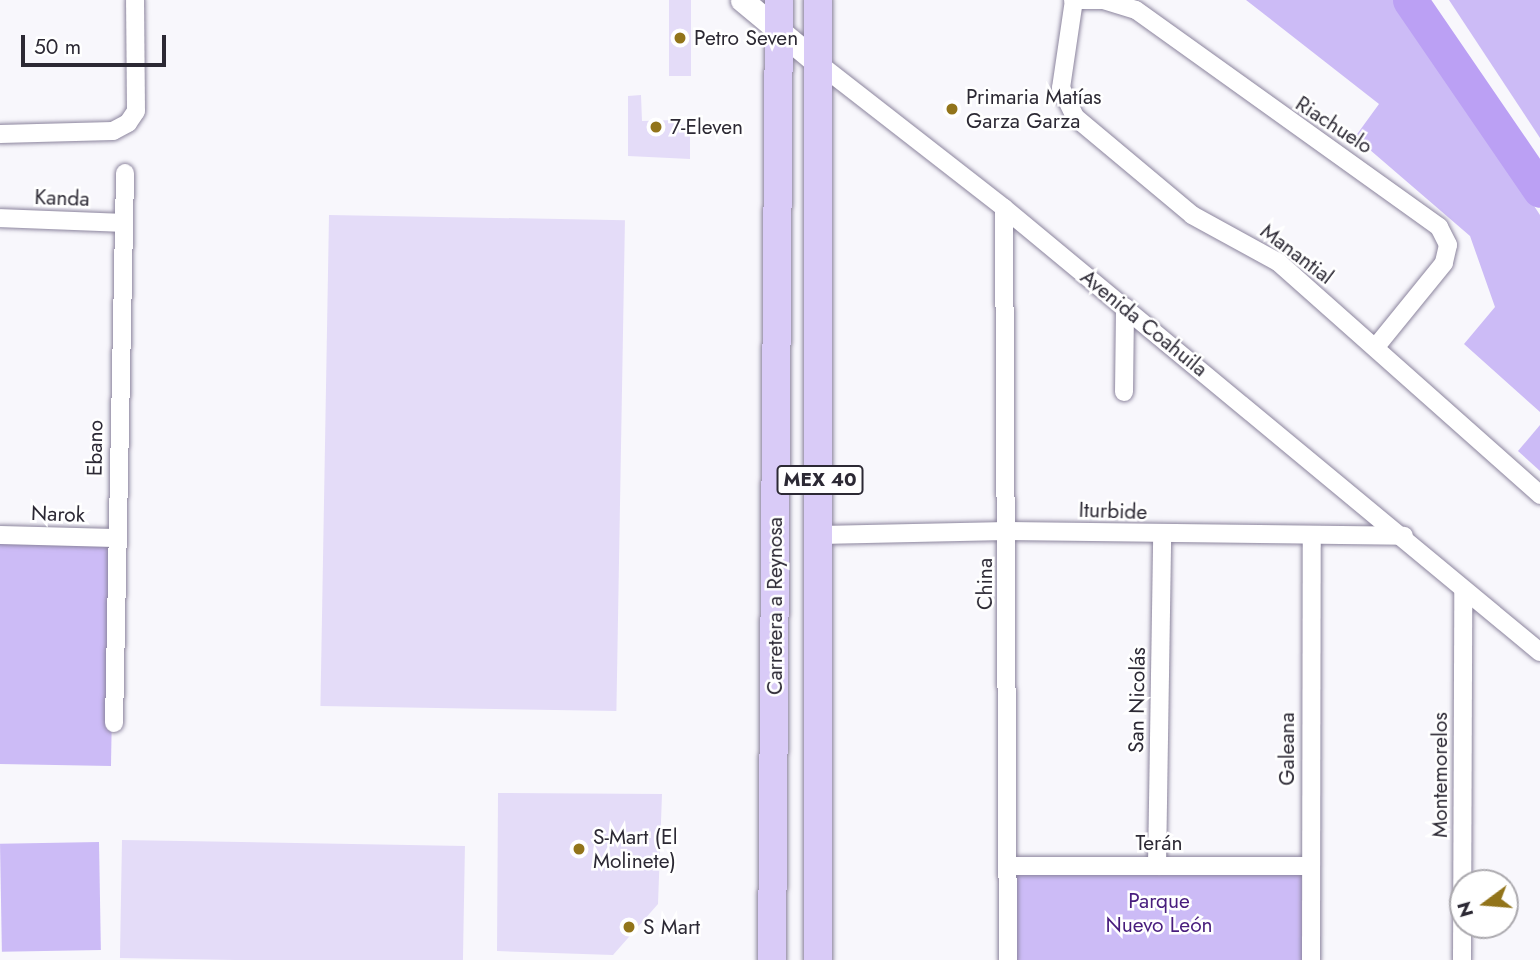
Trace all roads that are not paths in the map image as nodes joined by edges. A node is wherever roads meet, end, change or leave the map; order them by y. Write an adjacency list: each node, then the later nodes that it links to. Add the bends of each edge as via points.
1 (135, 0): 8 (street, via 136,111 113,131)
2 (742, 0): 6 (street, Avenida Coahuila)
3 (779, 0): 6 (main road, Carretera a Reynosa / MEX 40)
4 (818, 0): 7 (main road, MEX 40)
5 (1074, 0): 14 (street, Manantial, via 1061,88 1075,117 1192,215 1278,262); 14 (street, Riachuelo, via 1103,1 1136,10 1439,226 1448,245 1444,263)
6 (778, 30): 7 (street, Avenida Coahuila); 30 (main road, Carretera a Reynosa / MEX 40)
7 (818, 63): 10 (street, Avenida Coahuila); 19 (main road, MEX 40)
8 (0, 134)
9 (125, 173): 12 (street, Ebano)
10 (1004, 208): 13 (street, Avenida Coahuila); 17 (street, China)
11 (0, 218): 12 (street, Kanda)
12 (123, 223): 23 (street, Ebano)
13 (1125, 307): 15 (street); 21 (street, Avenida Coahuila)
14 (1375, 348): 16 (street, Manantial)
15 (1124, 392)
16 (1540, 495)
17 (1007, 531): 19 (street, Iturbide); 20 (street, Iturbide); 27 (street, China)
18 (0, 535): 23 (street, Narok)
19 (820, 536): 33 (main road, MEX 40)
20 (1162, 536): 22 (street, Iturbide); 28 (street, San Nicolás)
21 (1404, 536): 22 (street, Iturbide); 24 (street, Avenida Coahuila)
22 (1312, 537): 29 (street, Galeana)
23 (115, 538): 26 (street, Ebano)
24 (1463, 590): 25 (street, Avenida Coahuila); 36 (street, Montemorelos)
25 (1540, 652)
26 (114, 723)
27 (1009, 866): 28 (street, Terán); 34 (street, China)
28 (1157, 866): 29 (street, Terán)
29 (1309, 866): 35 (street, Galeana)
30 (772, 904): 31 (main road, Carretera a Reynosa / MEX 40); 32 (main road)
31 (772, 960)
32 (789, 960)
33 (818, 960)
34 (1008, 960)
35 (1311, 960)
36 (1462, 960)

